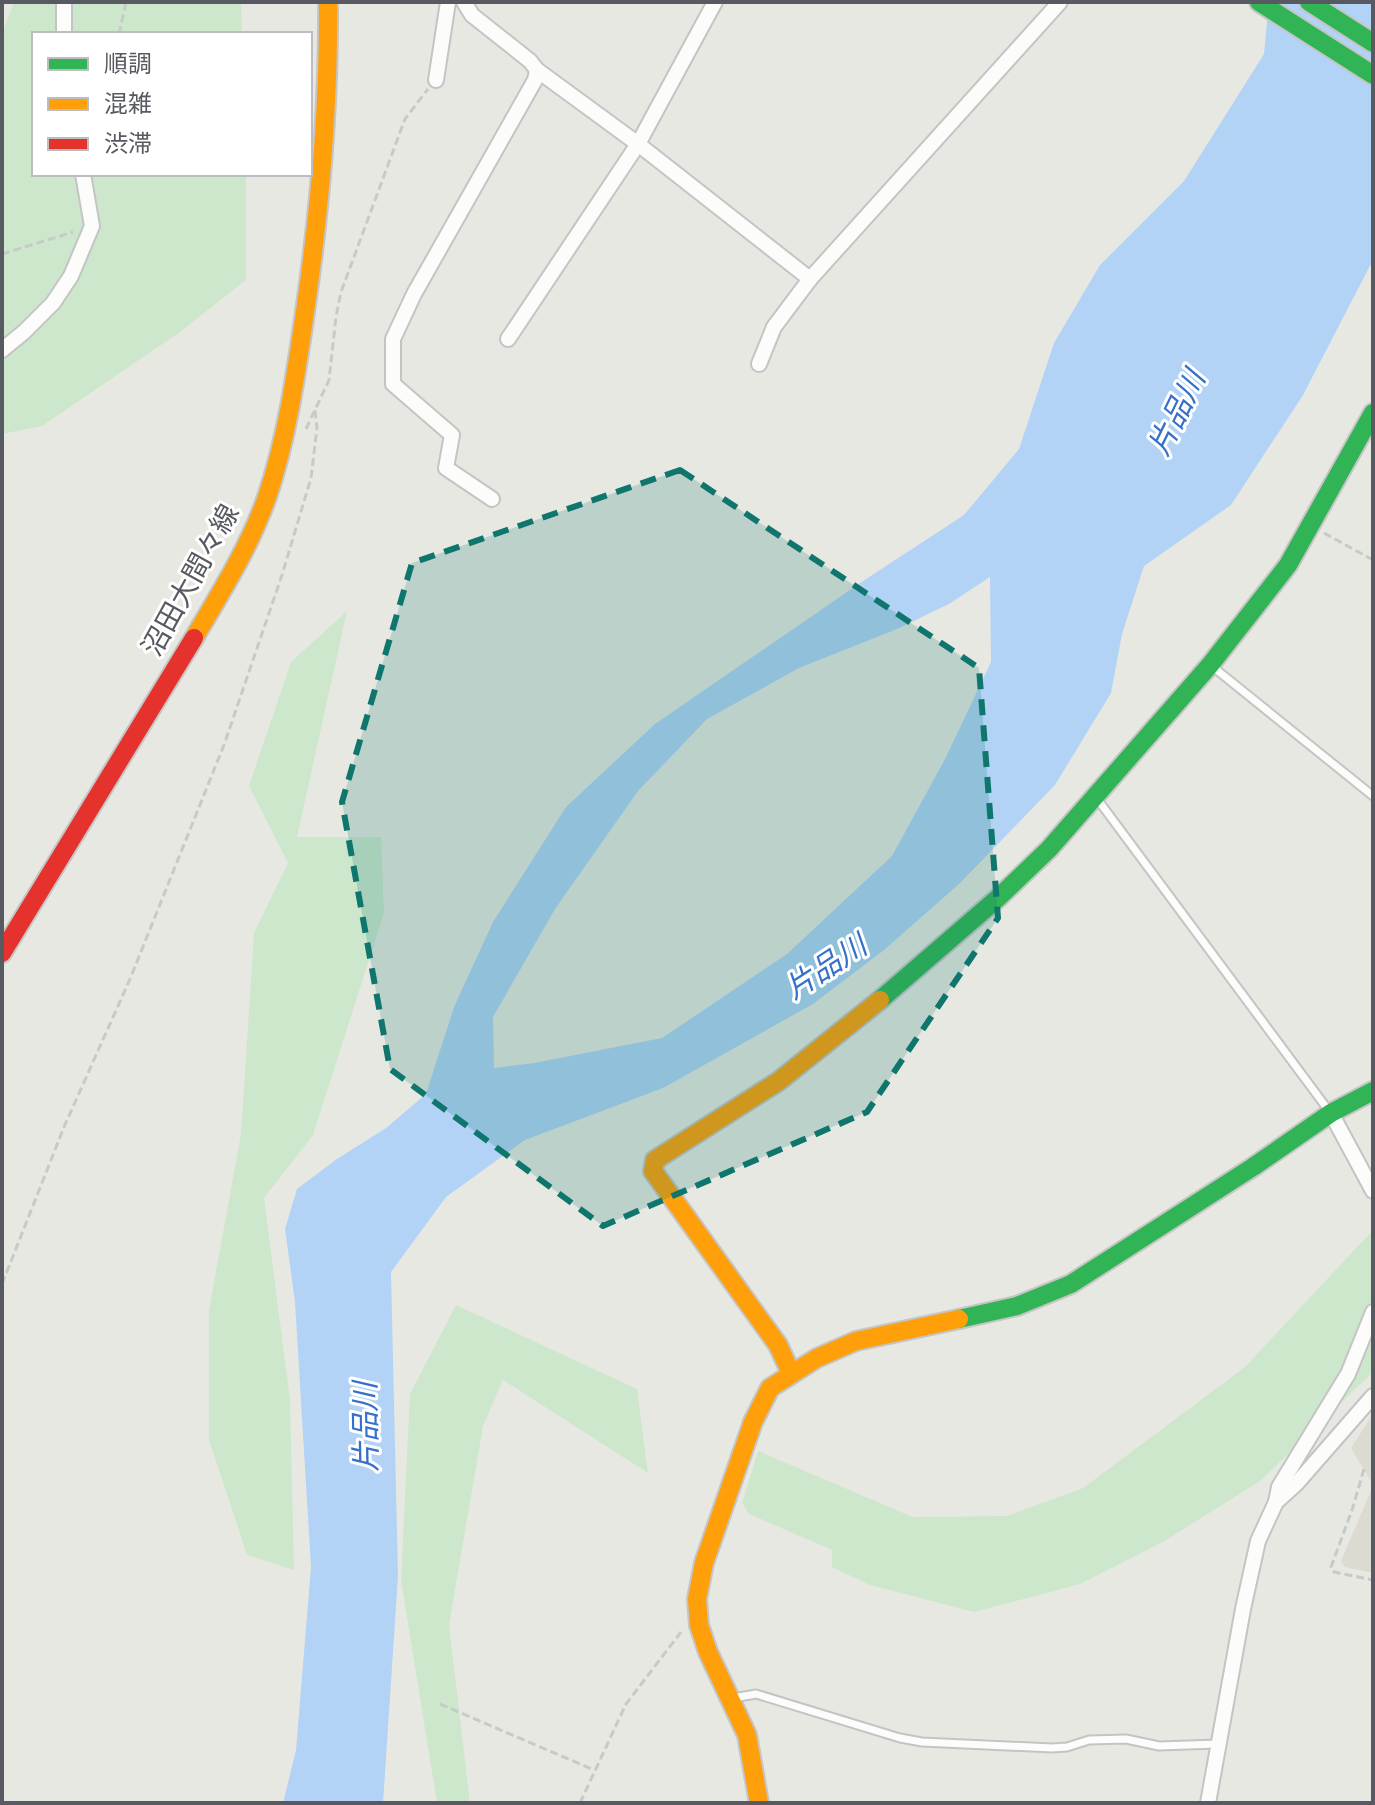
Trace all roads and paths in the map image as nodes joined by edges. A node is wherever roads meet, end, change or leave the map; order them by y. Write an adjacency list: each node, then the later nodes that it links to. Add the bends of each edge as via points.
1 (64, 2): 10 (street)
2 (126, 2): 11 (path)
3 (328, 2): 33 (main road, 沼田大間々線, via 317,231 283,441 266,497 239,563)
4 (448, 2): 15 (street)
5 (464, 2): 13 (street, via 472,15)
6 (715, 2): 16 (street)
7 (1060, 2): 20 (street)
8 (1259, 2): 14 (main road)
9 (1309, 2): 12 (main road)
10 (64, 32)
11 (119, 32)
12 (1373, 43)
13 (537, 70): 16 (street); 27 (street, via 393,339 393,384 452,435 446,468)
14 (1373, 75)
15 (436, 80): 24 (path, via 410,112 395,144 341,292 329,380)
16 (638, 144): 20 (street); 21 (street)
17 (83, 176): 18 (street)
18 (92, 226): 19 (path); 22 (street, via 53,303)
19 (2, 254)
20 (810, 279): 23 (street, via 774,327)
21 (508, 339)
22 (2, 350)
23 (759, 364)
24 (315, 410): 26 (path); 37 (path, via 311,478 224,745)
25 (1373, 413): 28 (main road)
26 (299, 438)
27 (492, 499)
28 (1310, 525): 29 (path); 30 (main road, via 1288,565)
29 (1373, 560)
30 (1210, 665): 31 (lane); 32 (main road)
31 (1373, 796)
32 (1096, 798): 35 (lane); 39 (main road, via 998,898 883,997 779,1081 655,1160 653,1171 778,1345)
33 (2, 953)
34 (1373, 1091): 35 (main road)
35 (1331, 1113): 36 (street); 39 (main road, via 1071,1284 1017,1306 856,1341)
36 (1373, 1191)
37 (2, 1284)
38 (1373, 1312): 42 (street, via 1348,1374 1279,1487)
39 (791, 1373): 44 (main road, via 770,1388 753,1422 699,1585)
40 (1373, 1396): 42 (street)
41 (1364, 1469): 43 (path, via 1331,1567)
42 (1276, 1502): 47 (street, via 1252,1560)
43 (1373, 1580)
44 (699, 1625): 45 (main road); 48 (path, via 675,1638 626,1704)
45 (730, 1699): 47 (lane, via 756,1694 922,1742 1052,1748 1126,1739 1159,1746); 50 (main road, via 747,1735)
46 (440, 1704): 48 (path)
47 (1217, 1744): 51 (street)
48 (594, 1770): 49 (path)
49 (580, 1803)
50 (759, 1803)
51 (1208, 1803)

